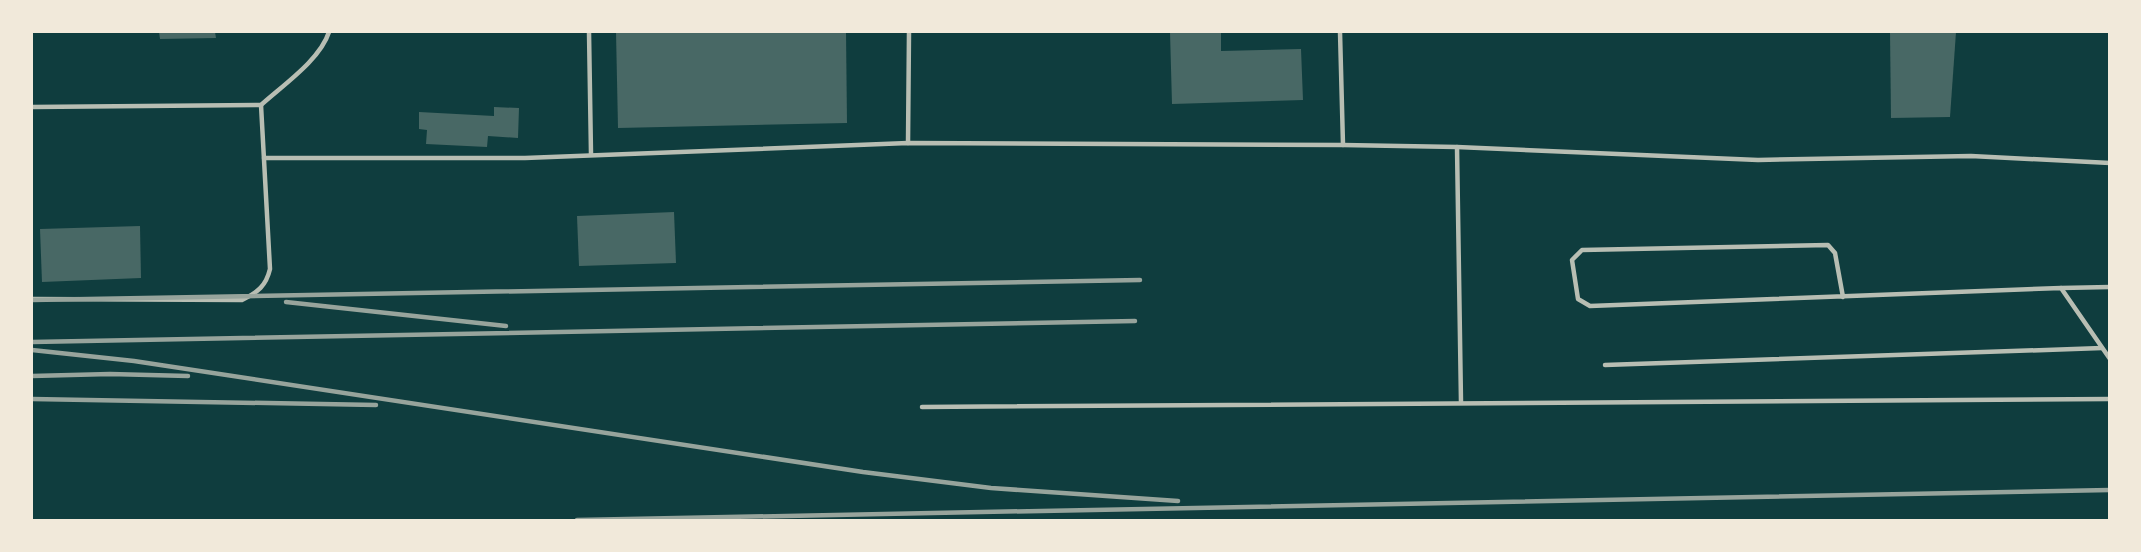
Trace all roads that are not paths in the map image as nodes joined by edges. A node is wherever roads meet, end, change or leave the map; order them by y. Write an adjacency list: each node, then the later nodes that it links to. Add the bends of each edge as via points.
1 (329, 32): 5 (lane, via 315,57)
2 (589, 32): 10 (lane)
3 (909, 32): 7 (lane)
4 (1340, 32): 8 (lane)
5 (261, 105): 6 (lane); 11 (lane)
6 (32, 107)
7 (908, 142): 8 (lane); 10 (lane)
8 (1343, 145): 9 (lane)
9 (1457, 147): 12 (lane, via 1758,160 1971,156); 21 (lane)
10 (591, 154): 11 (lane, via 525,158)
11 (264, 158): 16 (lane, via 270,269 267,282 256,293 242,300)
12 (2109, 163)
13 (2109, 287): 14 (lane)
14 (2061, 288): 15 (lane); 17 (lane)
15 (1844, 297): 15 (lane, via 1835,253 1828,245 1582,250 1572,260 1578,299 1590,306)
16 (32, 299)
17 (2102, 348): 18 (lane); 19 (lane)
18 (2109, 359)
19 (1605, 365)
20 (2109, 399): 21 (lane)
21 (1461, 402): 22 (lane)
22 (922, 407)

